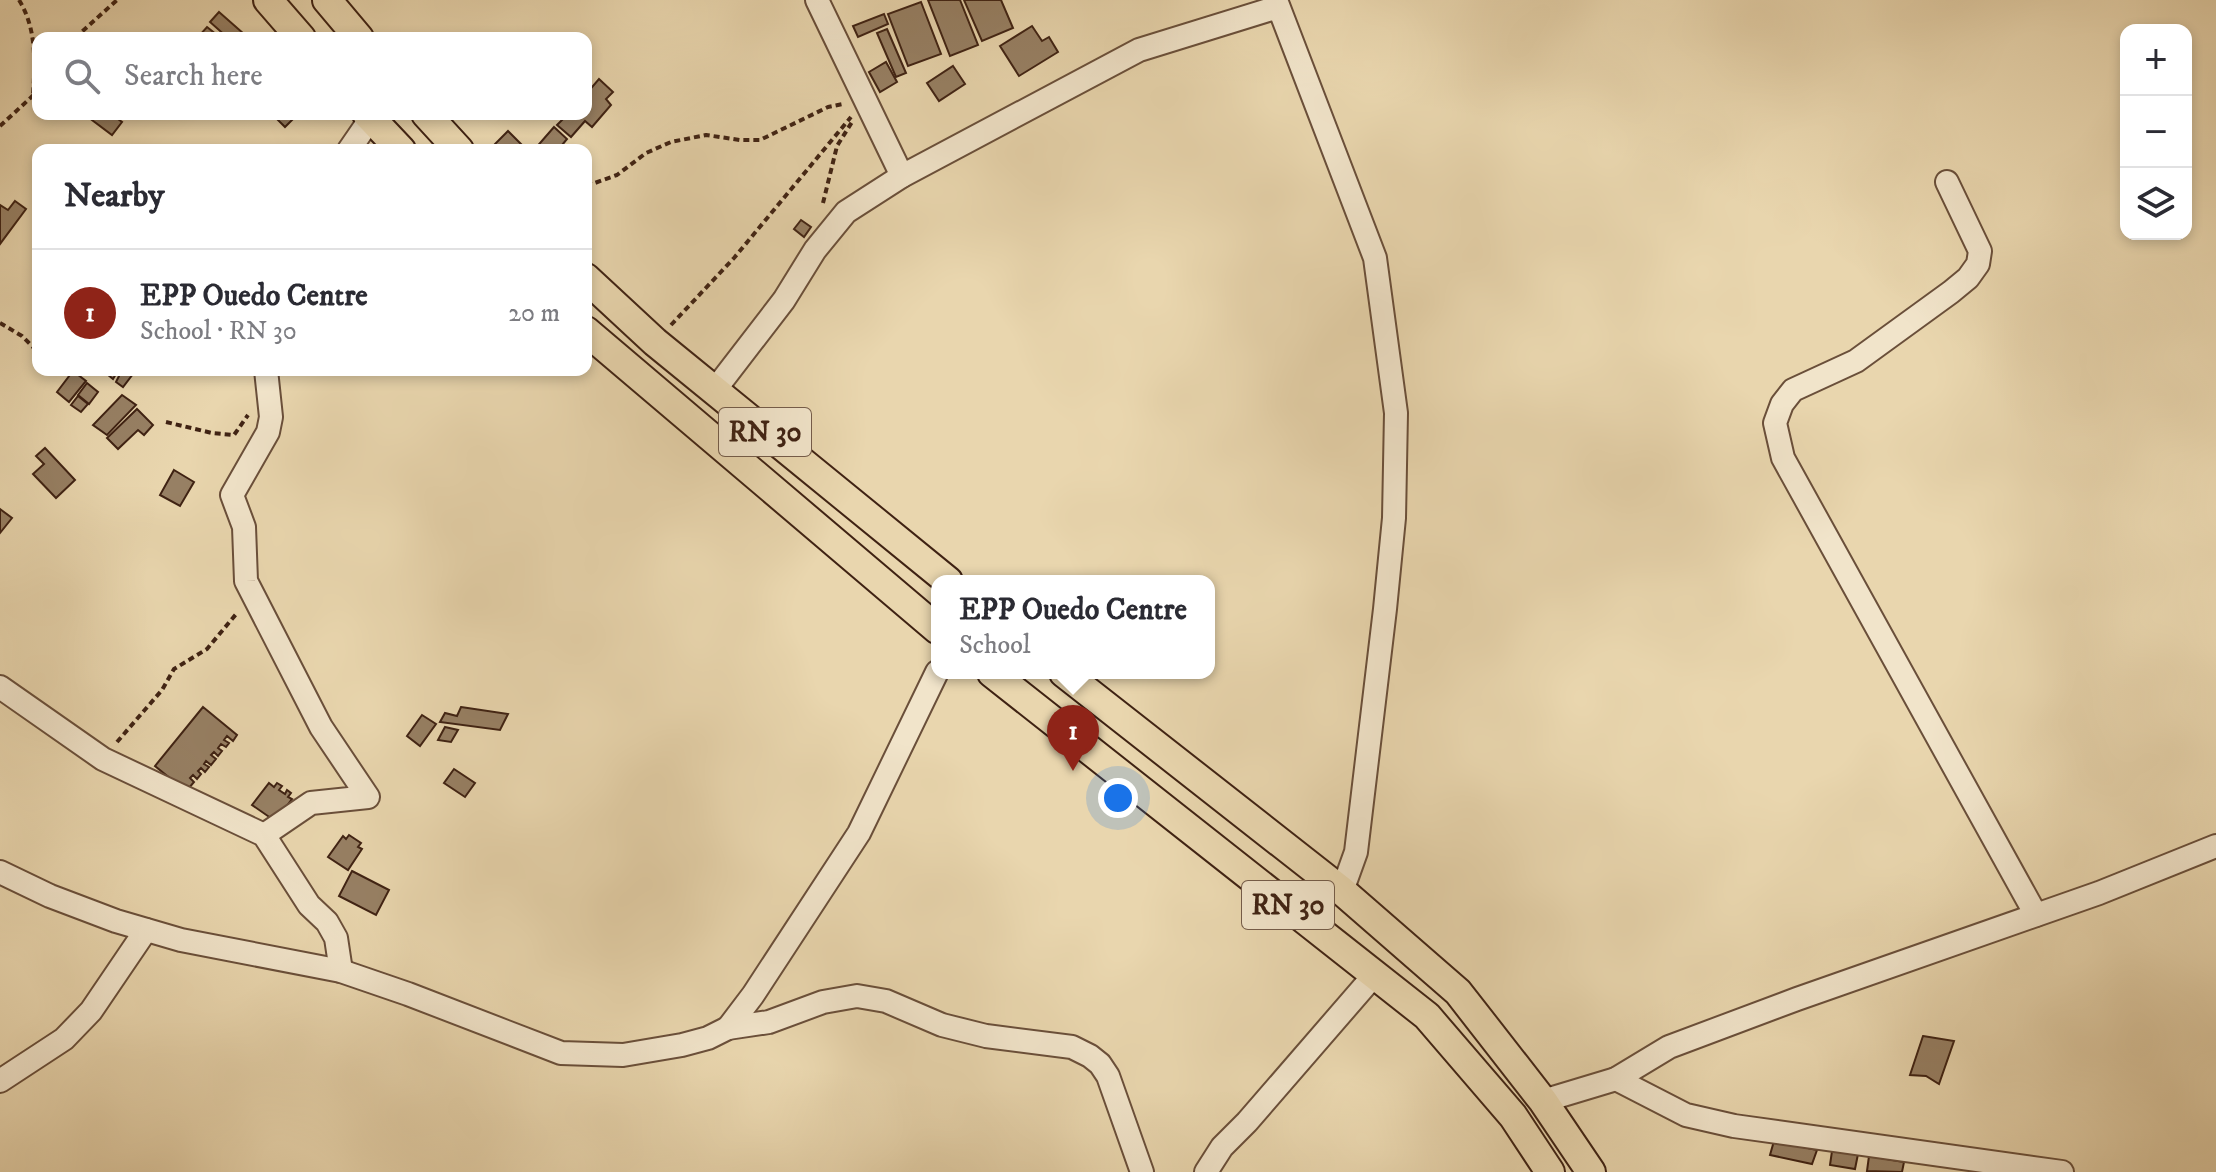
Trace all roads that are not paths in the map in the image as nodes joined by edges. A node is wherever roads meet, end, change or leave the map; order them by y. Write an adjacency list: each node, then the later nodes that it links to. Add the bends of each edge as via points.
1 (268, 0): 5 (main road)
2 (327, 0): 6 (main road)
3 (817, 0): 13 (street)
4 (1277, 4): 13 (street, via 1139,50); 28 (street, via 1375,258 1396,413 1385,609 1356,852)
5 (296, 32)
6 (354, 32)
7 (367, 120): 10 (street)
8 (373, 120): 11 (main road)
9 (432, 120): 12 (main road)
10 (353, 144)
11 (395, 144)
12 (454, 144)
13 (902, 176): 18 (street, via 846,212)
14 (1947, 182): 29 (street, via 1980,251 1978,264 1951,292 1856,361 1793,390 1775,423 1783,458)
15 (592, 284): 18 (main road, RN 30)
16 (592, 336): 20 (main road, RN 30 / RN 30)
17 (266, 378): 25 (street, via 268,432 232,495 244,527 246,581 321,727 368,797 311,803)
18 (714, 391): 19 (main road, RN 30)
19 (941, 575)
20 (931, 624)
21 (934, 679): 33 (street, via 859,833)
22 (1000, 679): 32 (main road, RN 30 / RN 30)
23 (1072, 679): 28 (main road, RN 30)
24 (0, 687): 25 (street, via 103,759)
25 (264, 835): 31 (street, via 309,905 332,930)
26 (2216, 846): 29 (street)
27 (0, 872): 30 (street)
28 (1342, 891): 36 (main road, RN 30, via 1458,992)
29 (2036, 915): 34 (street, via 1669,1047)
30 (146, 930): 31 (street); 35 (street, via 91,1011 64,1039)
31 (341, 971): 33 (street, via 561,1053 623,1055 708,1038)
32 (1376, 973): 38 (street, via 1222,1147); 39 (main road, RN 30 / RN 30, via 1427,1016 1513,1116)
33 (728, 1028): 37 (street, via 769,1022 857,996 986,1036 1072,1047 1100,1064 1108,1076)
34 (1616, 1079): 36 (street); 41 (street, via 1686,1115 1734,1126)
35 (0, 1081)
36 (1543, 1101): 40 (main road, RN 30)
37 (1142, 1172)
38 (1206, 1172)
39 (1550, 1172)
40 (1591, 1172)
41 (2062, 1172)

